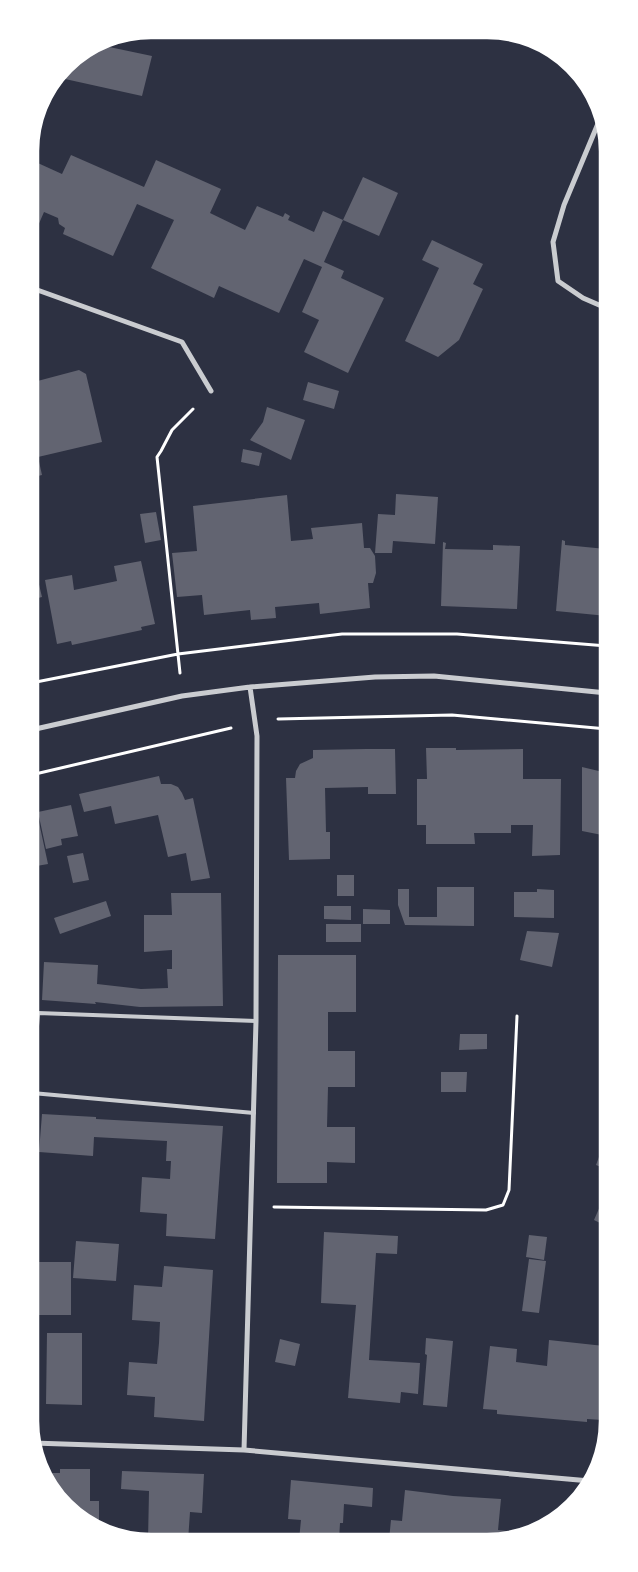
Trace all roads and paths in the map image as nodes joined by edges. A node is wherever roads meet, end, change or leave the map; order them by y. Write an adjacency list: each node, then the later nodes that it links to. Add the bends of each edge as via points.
1 (598, 124): 3 (street, via 564,206 553,242 558,281)
2 (38, 290): 4 (street, via 182,342)
3 (600, 305)
4 (211, 391): 6 (path, via 172,430 157,457)
5 (600, 645): 6 (path, via 456,634 342,634)
6 (178, 654): 7 (path); 10 (path)
7 (38, 682)
8 (250, 687): 9 (street, via 375,677 434,676); 10 (street); 11 (street)
9 (600, 692)
10 (182, 696): 12 (street)
11 (254, 721): 13 (path, via 452,715); 14 (path); 17 (street, via 257,744)
12 (38, 728)
13 (600, 728)
14 (38, 772)
15 (38, 1014): 17 (lane)
16 (517, 1016): 20 (path, via 509,1190 503,1205 486,1210)
17 (256, 1021): 19 (street)
18 (38, 1093): 19 (lane)
19 (254, 1113): 22 (street)
20 (271, 1207)
21 (39, 1443): 22 (street)
22 (244, 1450): 23 (street)
23 (583, 1480)

